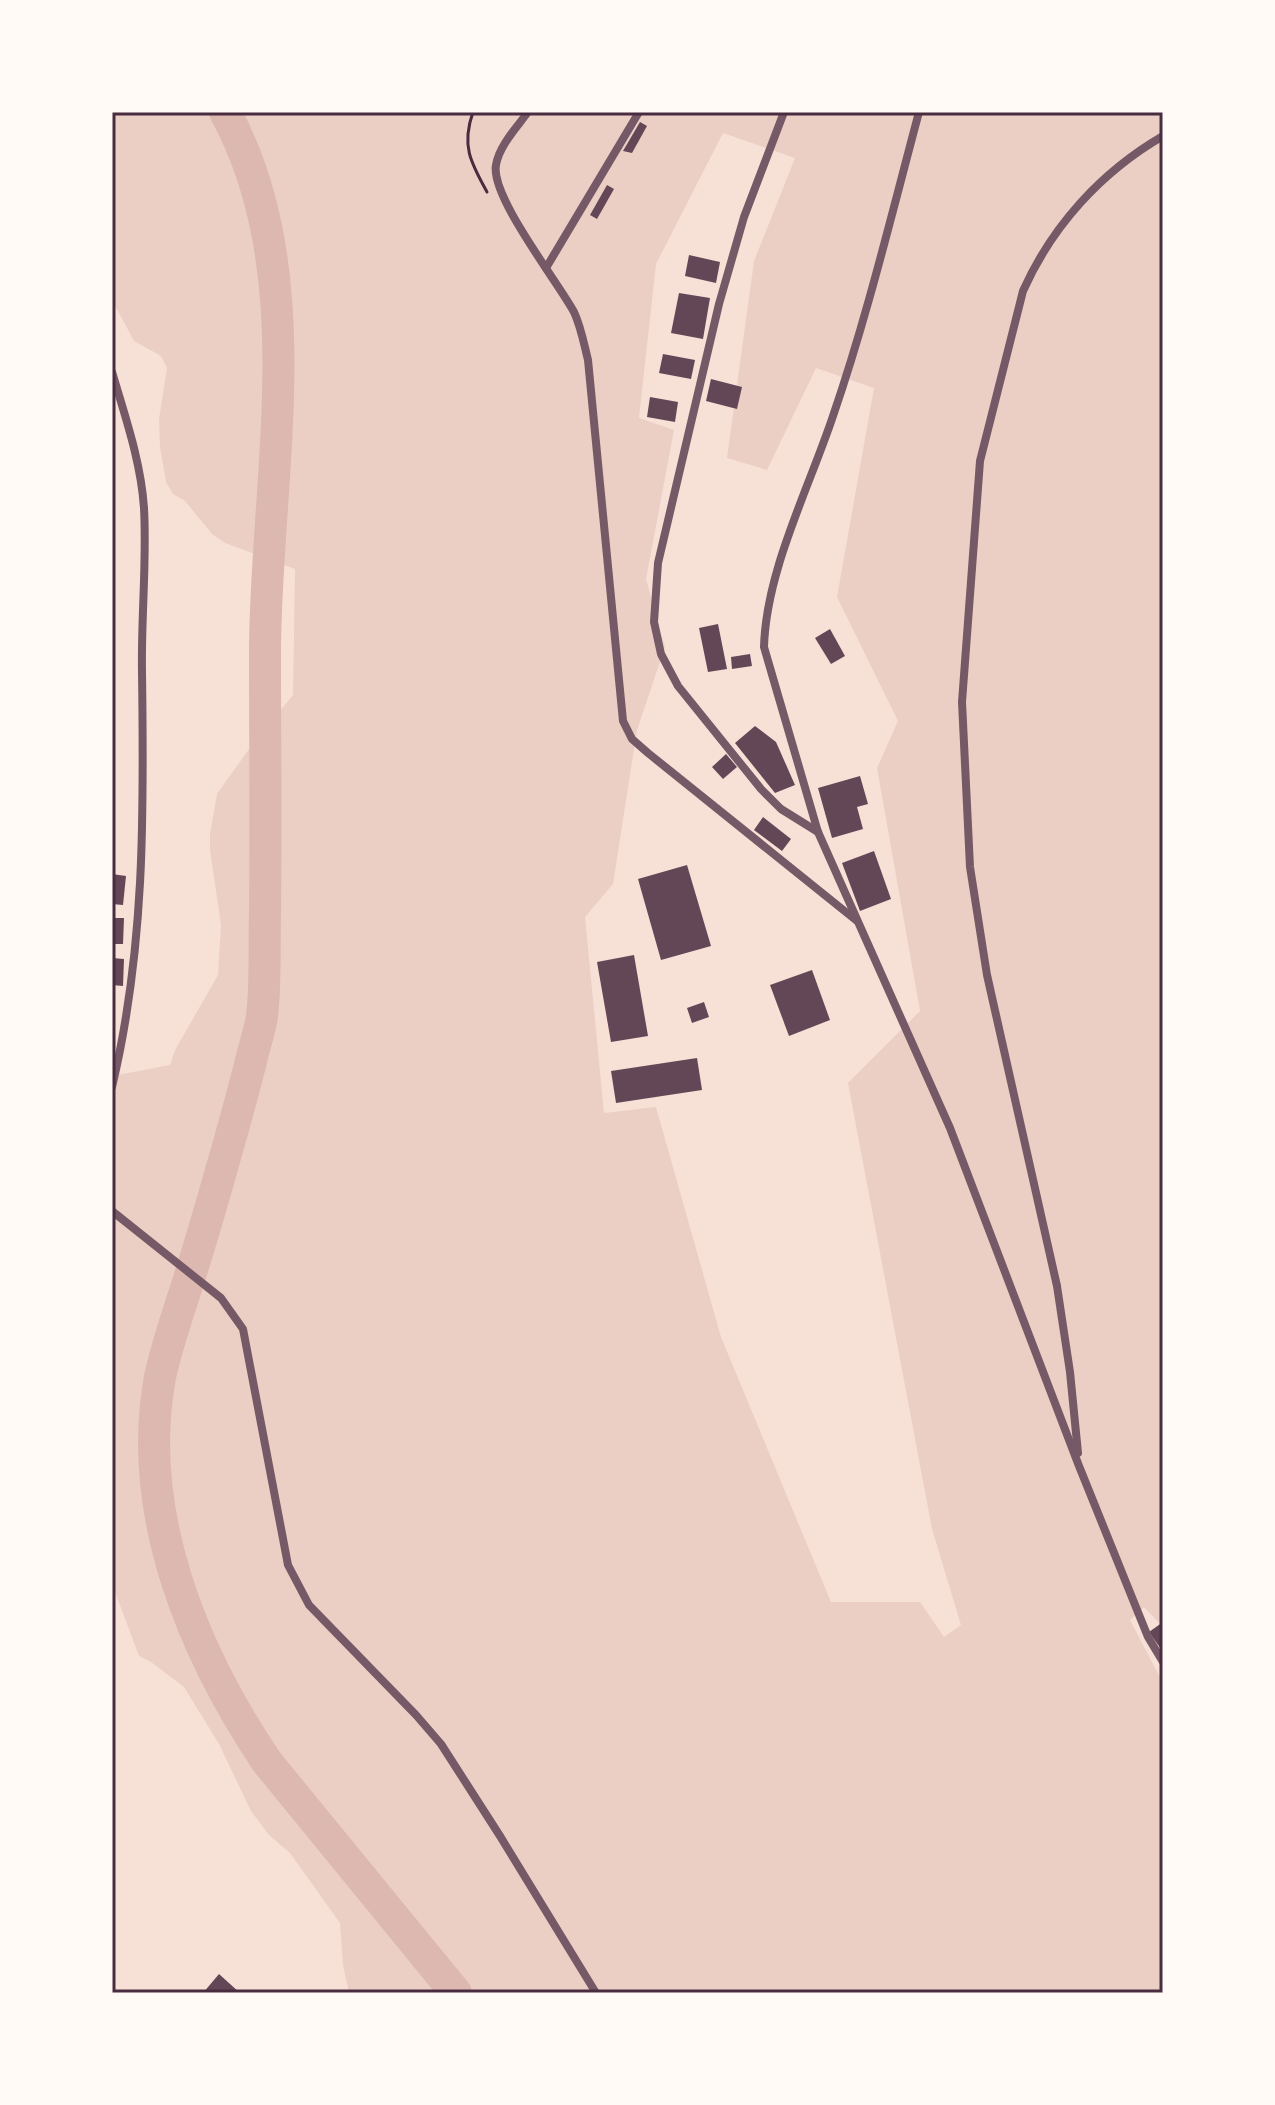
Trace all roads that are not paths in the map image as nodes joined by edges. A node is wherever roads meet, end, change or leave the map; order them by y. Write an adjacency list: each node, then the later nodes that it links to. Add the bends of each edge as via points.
1 (528, 112): 6 (street, via 499,157 496,176)
2 (639, 112): 6 (street)
3 (784, 112): 8 (street, via 744,217 719,304 658,563 654,622 661,654 678,686 781,809)
4 (919, 112): 8 (street, via 834,413 773,582 765,629 767,663)
5 (1163, 136): 12 (street, via 1069,212 1023,291 980,461 962,702 970,867 987,975 1057,1286)
6 (546, 268): 9 (street, via 575,316 588,360 623,721 640,746)
7 (112, 372): 10 (street, via 144,507 144,786 134,974)
8 (818, 832): 9 (street)
9 (857, 921): 12 (street, via 950,1128)
10 (112, 1087)
11 (112, 1211): 14 (street, via 221,1298 243,1329 288,1565 300,1590 441,1744)
12 (1079, 1466): 13 (street)
13 (1163, 1662)
14 (596, 1993)

